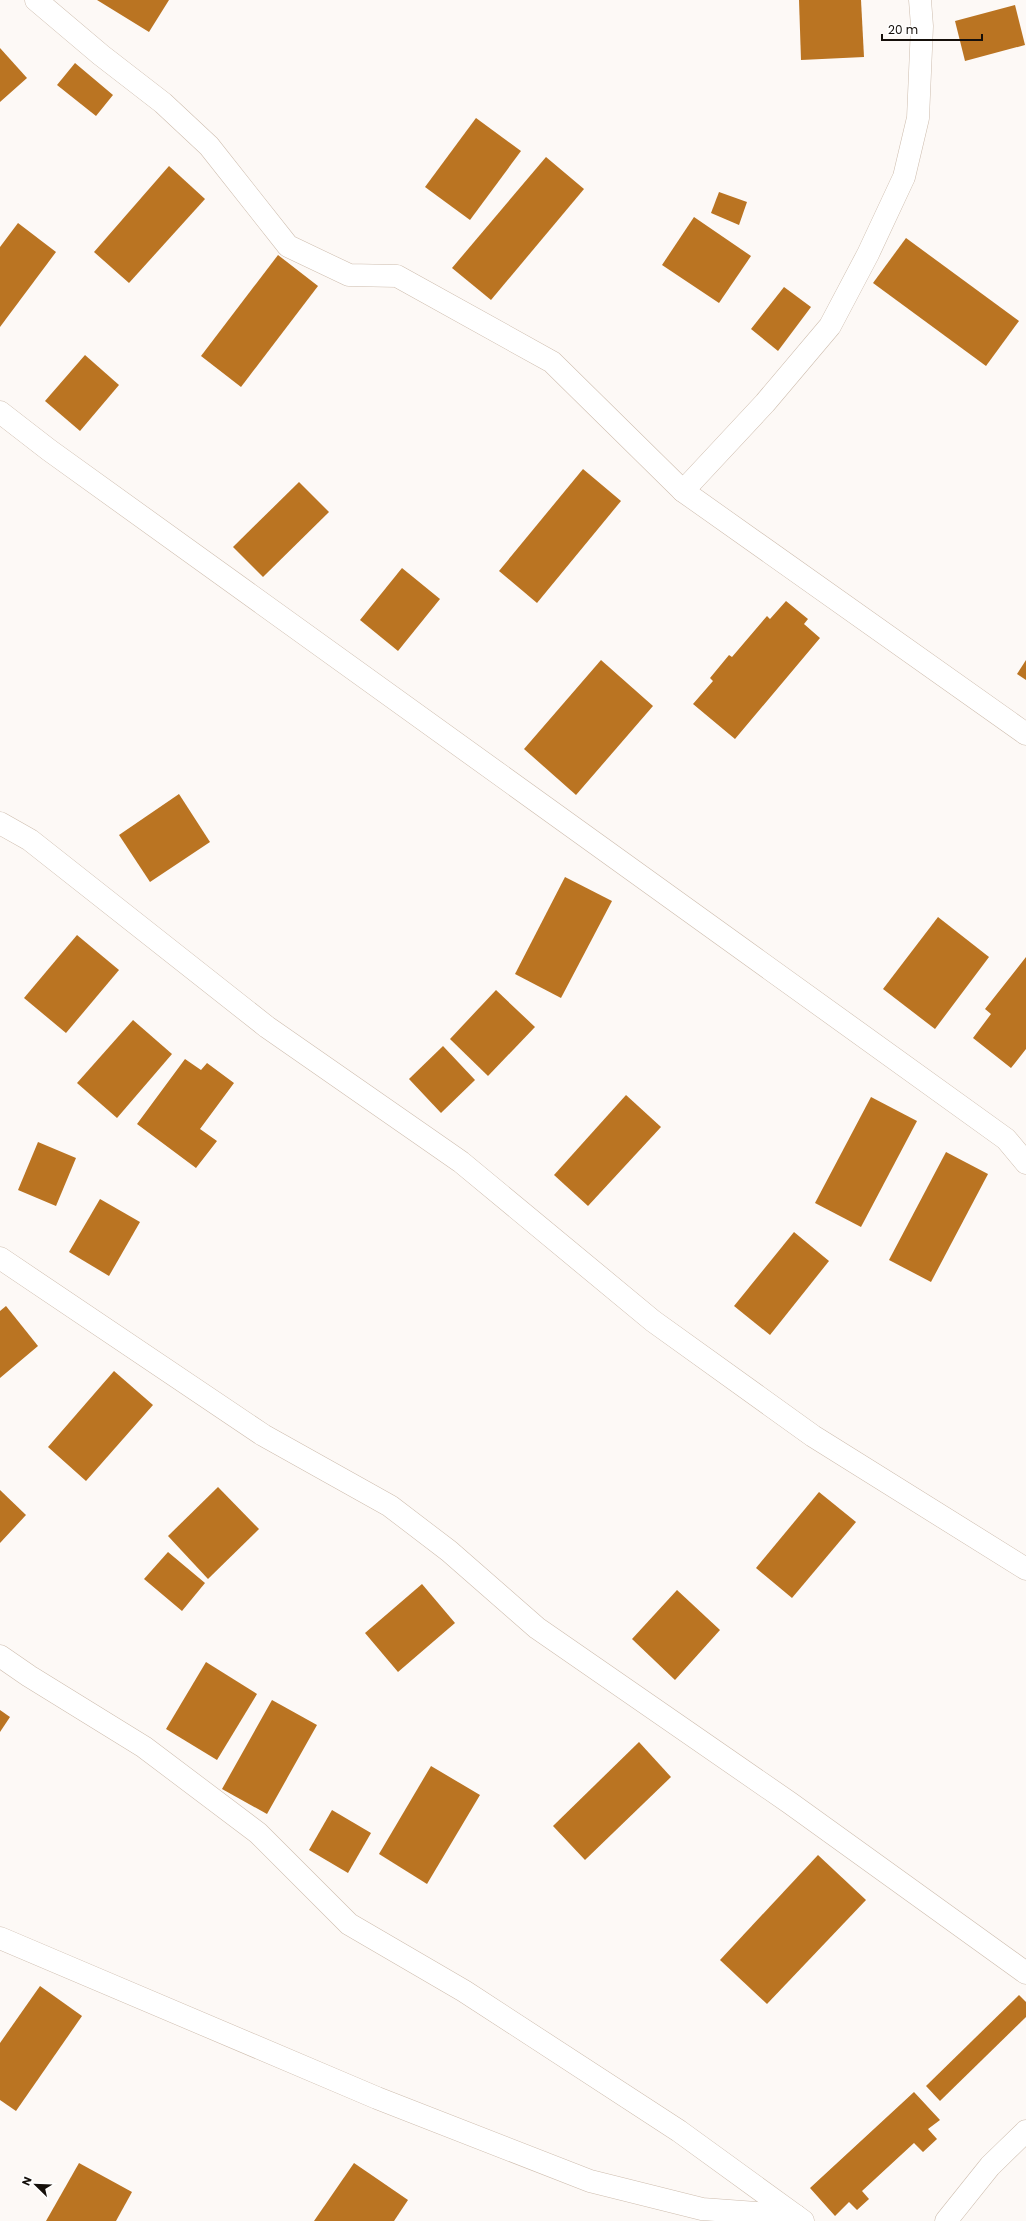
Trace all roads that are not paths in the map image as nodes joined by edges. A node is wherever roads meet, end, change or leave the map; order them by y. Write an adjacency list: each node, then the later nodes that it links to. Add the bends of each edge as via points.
1 (36, 0): 4 (street, via 163,103 209,146 288,246 349,275 397,276 552,362)
2 (920, 0): 4 (street, via 922,26 918,118 904,177 868,254 830,326 765,403)
3 (0, 412): 7 (street, via 56,455 1006,1139)
4 (683, 491): 5 (street)
5 (1026, 734)
6 (0, 823): 9 (street, via 30,840 267,1027 461,1162 653,1321 813,1436)
7 (1026, 1163)
8 (0, 1258): 12 (street, via 263,1435 390,1506 449,1551 538,1628 790,1803)
9 (1026, 1569)
10 (0, 1656): 14 (street, via 144,1747 258,1833 349,1924 464,1990 678,2131)
11 (0, 1938): 14 (street, via 377,2098 590,2181 702,2209)
12 (1026, 1973)
13 (1026, 2131): 15 (street, via 990,2166)
14 (800, 2219)
15 (946, 2221)

